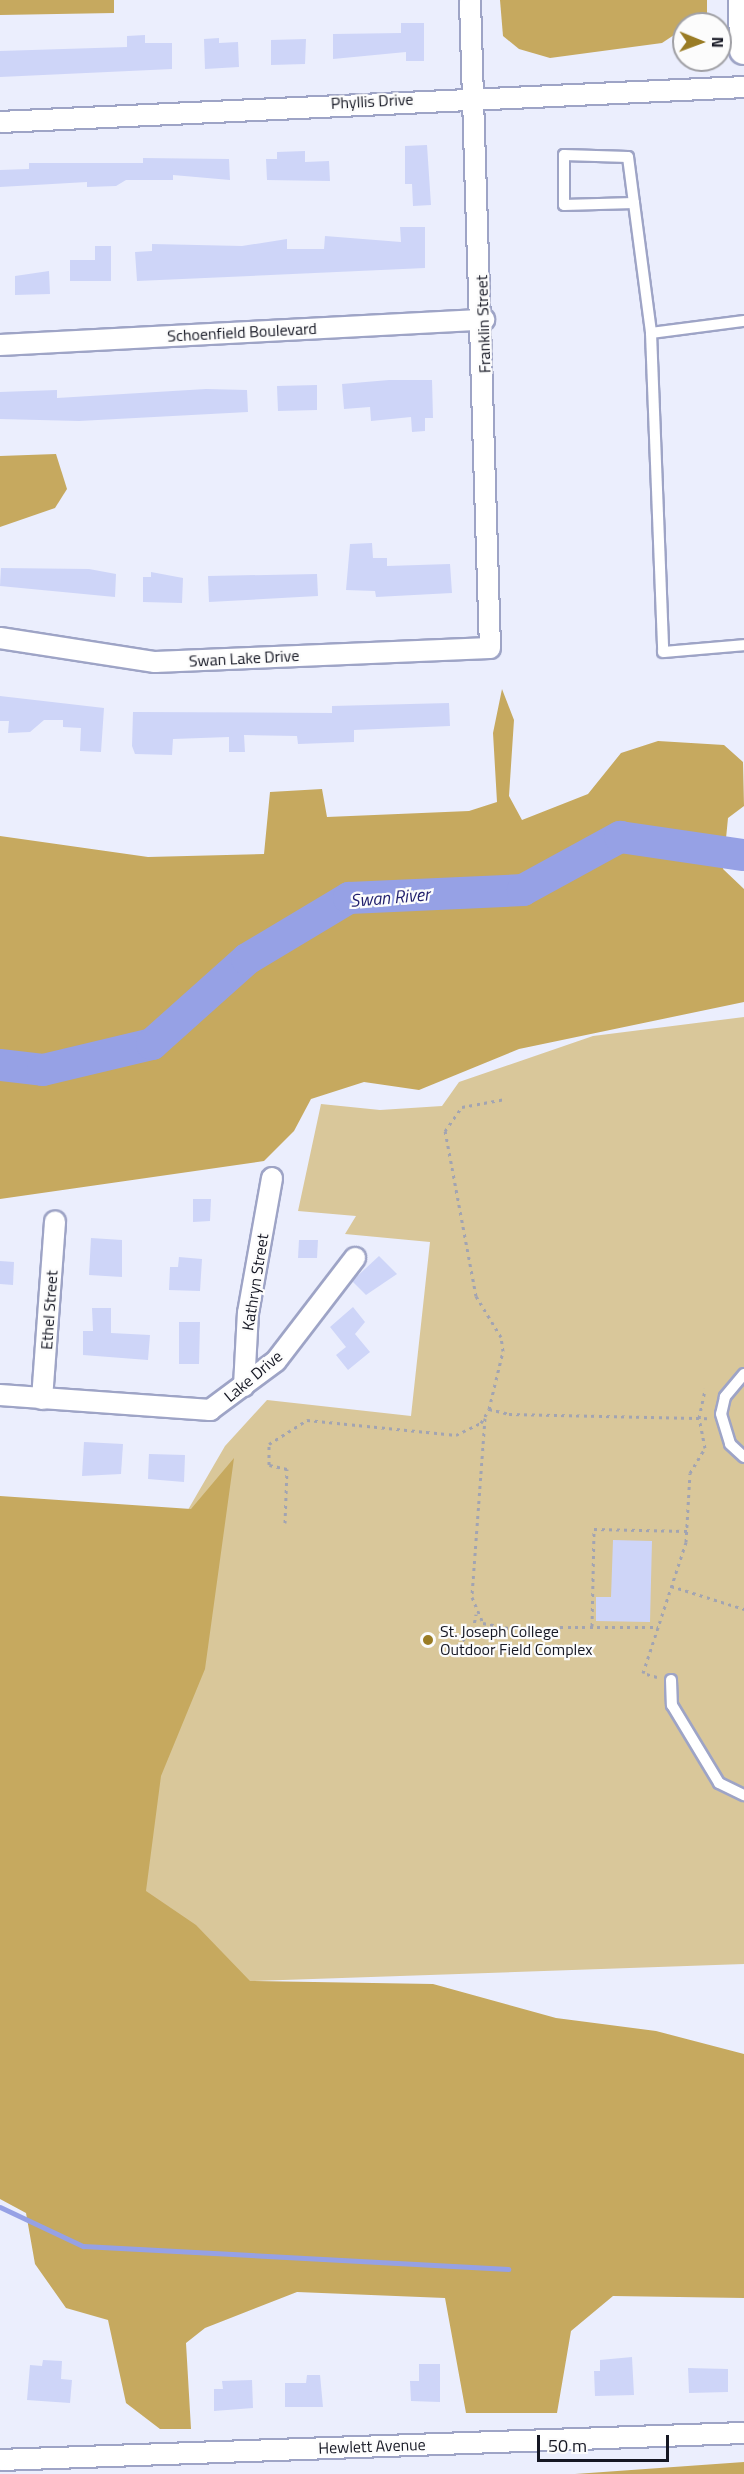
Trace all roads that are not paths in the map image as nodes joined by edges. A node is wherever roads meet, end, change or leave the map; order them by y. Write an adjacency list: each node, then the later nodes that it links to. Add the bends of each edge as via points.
1 (470, 0): 5 (street, Franklin Street)
2 (743, 0): 3 (main road)
3 (744, 50)
4 (744, 87): 5 (street, Phyllis Drive)
5 (473, 95): 6 (street, Phyllis Drive); 8 (street, Franklin Street)
6 (0, 122)
7 (634, 203): 7 (lane, via 628,157 564,155 564,205); 10 (lane)
8 (484, 320): 11 (street, Schoenfield Boulevard); 14 (street, Franklin Street)
9 (744, 321): 10 (lane)
10 (651, 333): 13 (lane, via 663,652)
11 (0, 345)
12 (0, 638): 14 (street, Swan Lake Drive, via 155,662)
13 (744, 645)
14 (490, 648)
15 (272, 1178): 19 (street, Kathryn Street, via 248,1313)
16 (55, 1221): 21 (street, Ethel Street)
17 (355, 1258): 19 (street, Lake Drive, via 276,1361)
18 (744, 1374): 22 (lane, via 725,1397 722,1418 730,1444)
19 (244, 1386): 21 (street, Lake Drive, via 210,1410)
20 (0, 1395): 21 (street, Lake Drive)
21 (42, 1399)
22 (744, 1457)
23 (671, 1680): 24 (lane, via 672,1705 719,1784)
24 (744, 1795)
25 (744, 2433): 26 (street, Hewlett Avenue)
26 (0, 2460)

